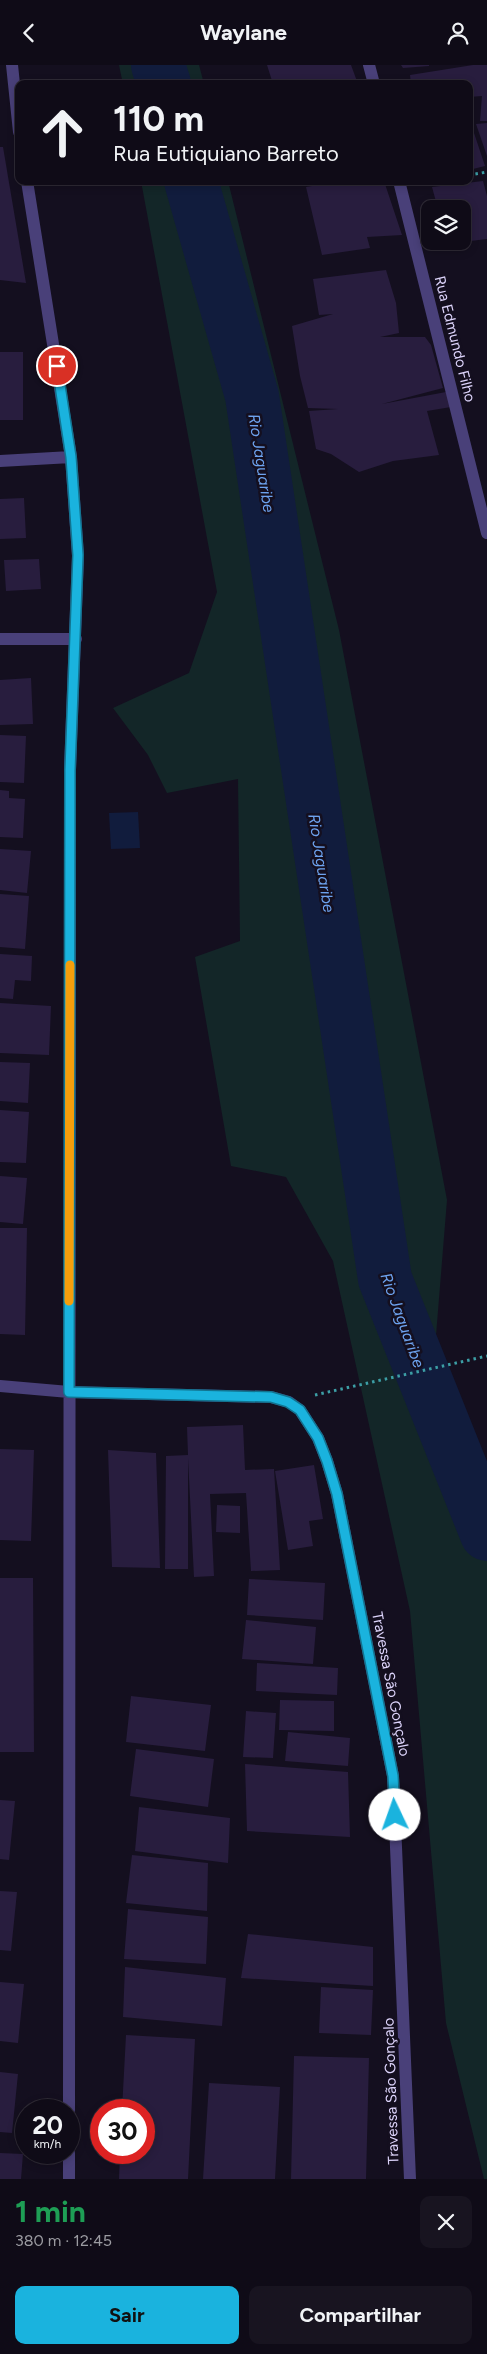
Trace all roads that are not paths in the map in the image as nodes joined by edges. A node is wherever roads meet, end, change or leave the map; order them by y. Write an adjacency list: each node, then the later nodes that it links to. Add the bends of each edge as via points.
1 (12, 65): 4 (street)
2 (369, 65): 3 (street)
3 (373, 80)
4 (15, 94)
5 (28, 185): 7 (street)
6 (400, 185): 9 (street, Rua Edmundo Filho)
7 (71, 457): 8 (street); 11 (street, via 78,555)
8 (0, 461)
9 (487, 533)
10 (0, 639): 11 (street)
11 (76, 639): 13 (street, via 70,770)
12 (0, 1387): 13 (street)
13 (69, 1392): 14 (street); 17 (street, Travessa São Gonçalo, via 271,1397 300,1410 318,1438 337,1494 393,1776)
14 (69, 2099)
15 (68, 2164): 16 (street)
16 (68, 2179)
17 (410, 2179)

